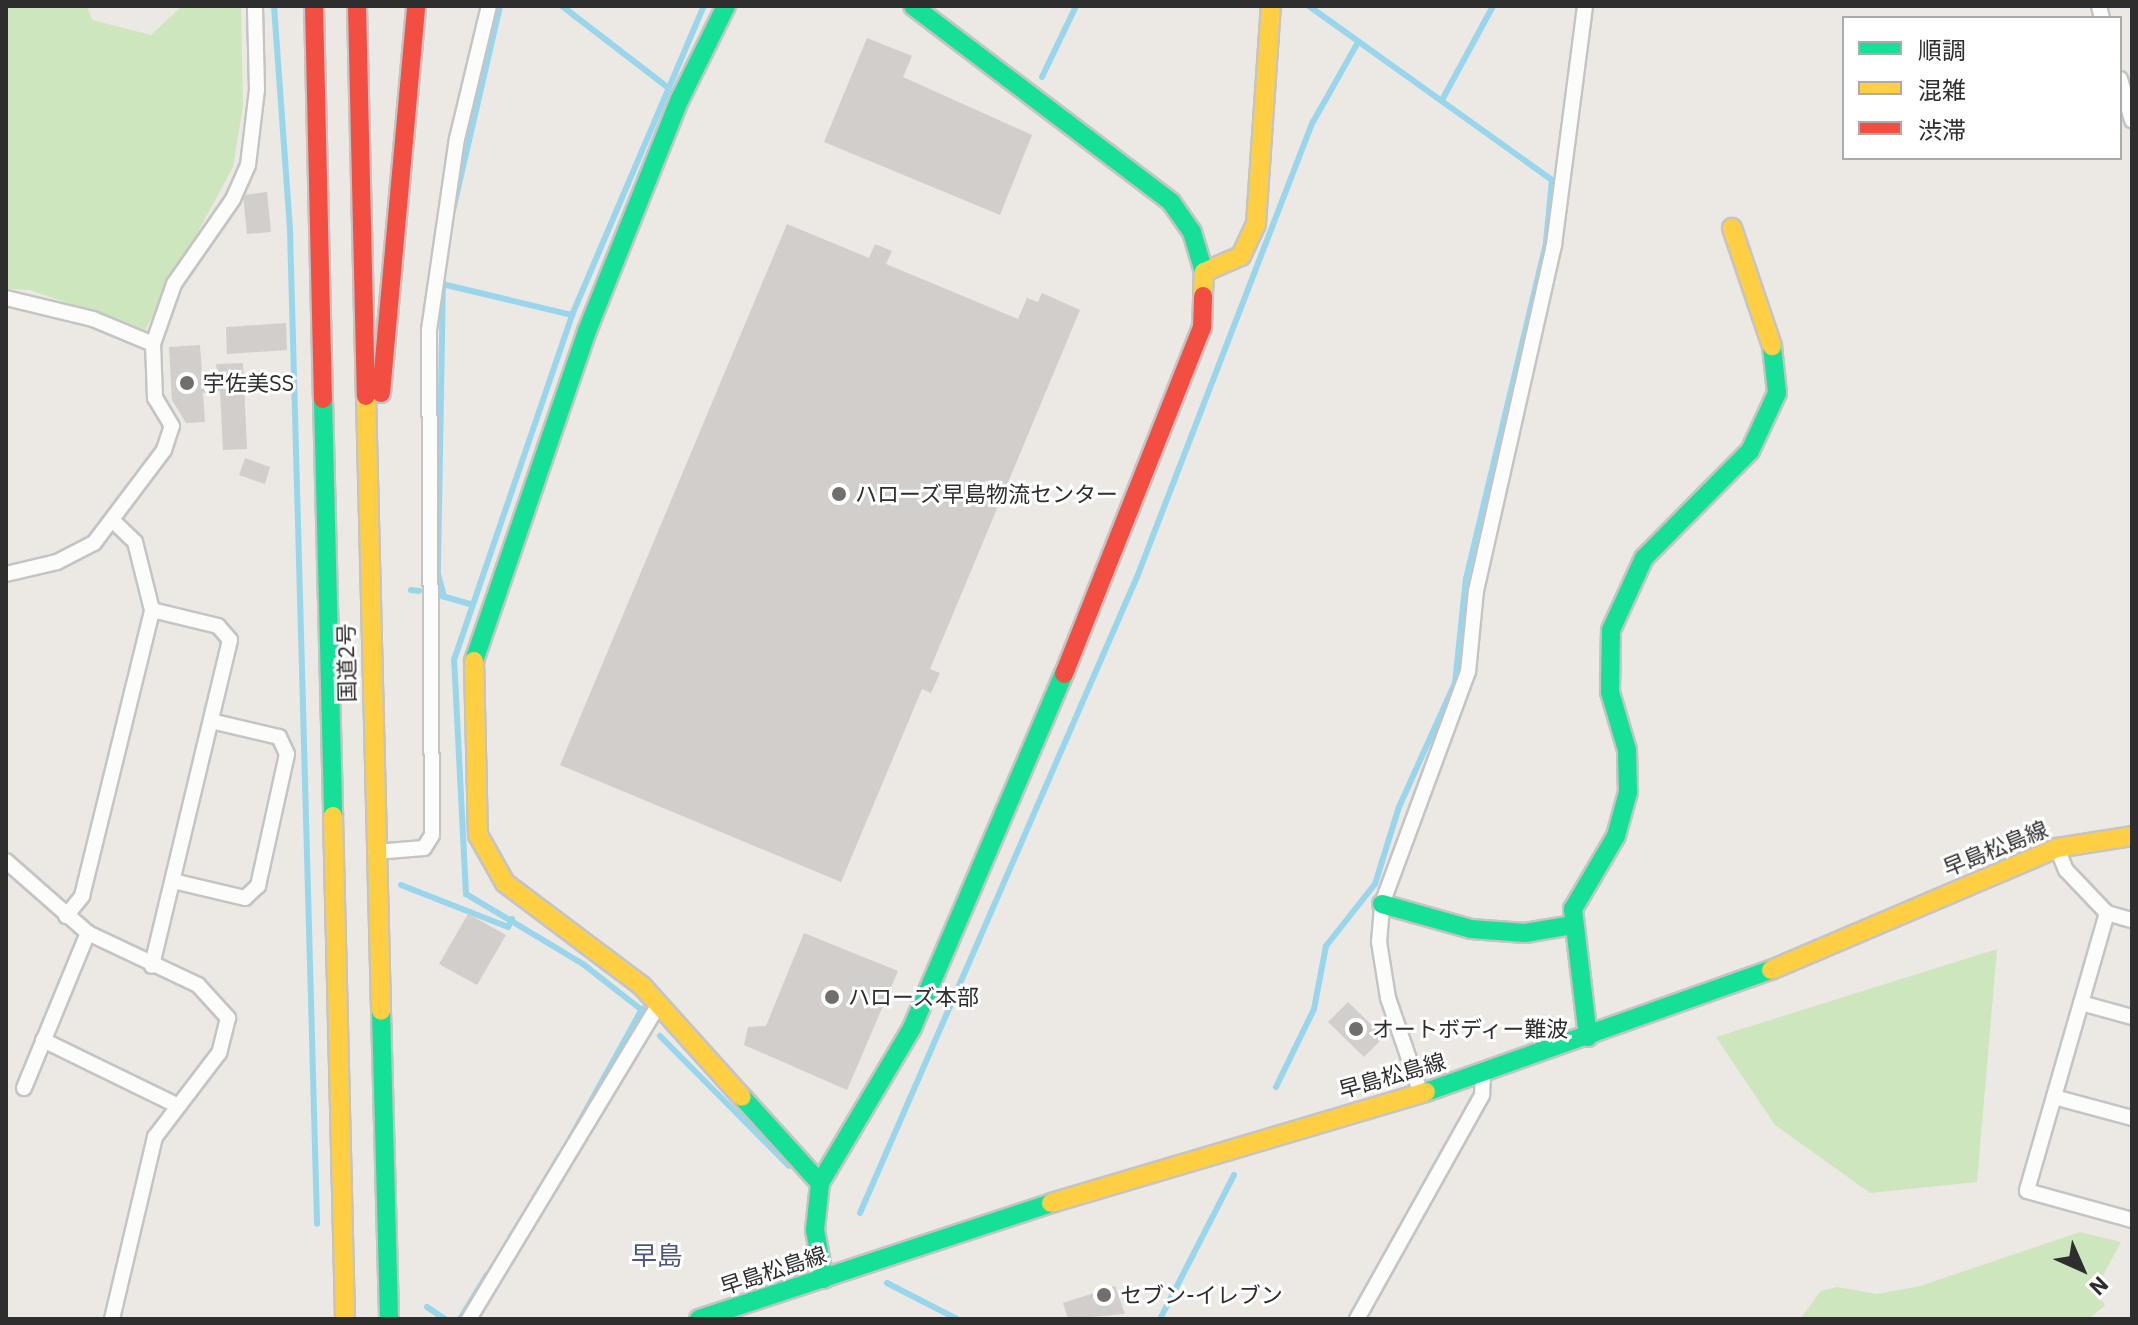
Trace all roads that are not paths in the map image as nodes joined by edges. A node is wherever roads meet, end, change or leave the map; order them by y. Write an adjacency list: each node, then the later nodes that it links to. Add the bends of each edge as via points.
1 (255, 6): 15 (street, via 257,90 248,165 233,199 174,284)
2 (314, 6): 48 (main road, 国道2号)
3 (357, 6): 20 (main road, 国道2号)
4 (489, 6): 23 (street, via 454,154 429,330 432,835 424,848)
5 (726, 6): 34 (main road, via 680,99 587,331 476,647 470,685 478,835 489,864)
6 (913, 6): 13 (main road, via 1171,202 1192,232)
7 (1271, 6): 13 (main road, via 1256,224 1241,256)
8 (1585, 6): 26 (street, via 1554,245 1476,591 1468,672)
9 (415, 12): 20 (main road, via 381,370)
10 (2122, 86): 11 (street)
11 (2132, 120)
12 (1732, 228): 30 (main road, via 1773,350 1777,393 1750,451 1644,558 1623,594 1607,664 1627,750 1628,792 1616,836 1573,909)
13 (1204, 272): 44 (main road, via 1202,328 1073,653 912,1028)
14 (6, 298): 15 (street, via 93,319)
15 (153, 344): 16 (street, via 155,398 172,426 164,450)
16 (115, 523): 17 (street, via 94,543 57,562); 18 (street, via 135,542)
17 (6, 574)
18 (152, 610): 19 (street, via 218,626 230,640); 28 (street, via 82,896)
19 (211, 721): 25 (street); 25 (street, via 279,737 287,754 258,886 245,898)
20 (371, 744): 23 (main road, 国道2号)
21 (2132, 836): 22 (main road, 早島松島線)
22 (2057, 848): 27 (street, via 2066,870); 36 (main road, 早島松島線, via 1795,961)
23 (375, 852): 49 (main road, 国道2号)
24 (6, 861): 28 (street)
25 (173, 881): 32 (street)
26 (1382, 904): 30 (main road, via 1471,929 1525,933); 40 (street, via 1379,942 1388,998)
27 (2107, 913): 29 (street); 33 (street)
28 (66, 916): 31 (street)
29 (2132, 920)
30 (1573, 925): 36 (main road)
31 (88, 933): 32 (street); 37 (street)
32 (152, 966): 42 (street, via 213,995 228,1018 219,1053)
33 (2081, 1003): 35 (street); 41 (street)
34 (659, 1004): 44 (main road); 50 (street)
35 (2132, 1017)
36 (1588, 1037): 38 (main road, 早島松島線)
37 (43, 1040): 39 (street); 42 (street)
38 (1483, 1075): 40 (main road, 早島松島線); 52 (street, via 1482,1095)
39 (24, 1088)
40 (1420, 1091): 46 (main road, 早島松島線)
41 (2054, 1097): 43 (street); 45 (street, via 2027,1191)
42 (176, 1105): 47 (street, via 155,1137 135,1198)
43 (2132, 1118)
44 (820, 1183): 46 (main road, via 815,1230)
45 (2132, 1220)
46 (824, 1279): 51 (main road, 早島松島線)
47 (112, 1319)
48 (345, 1319)
49 (389, 1319)
50 (469, 1319)
51 (699, 1319)
52 (1357, 1319)

